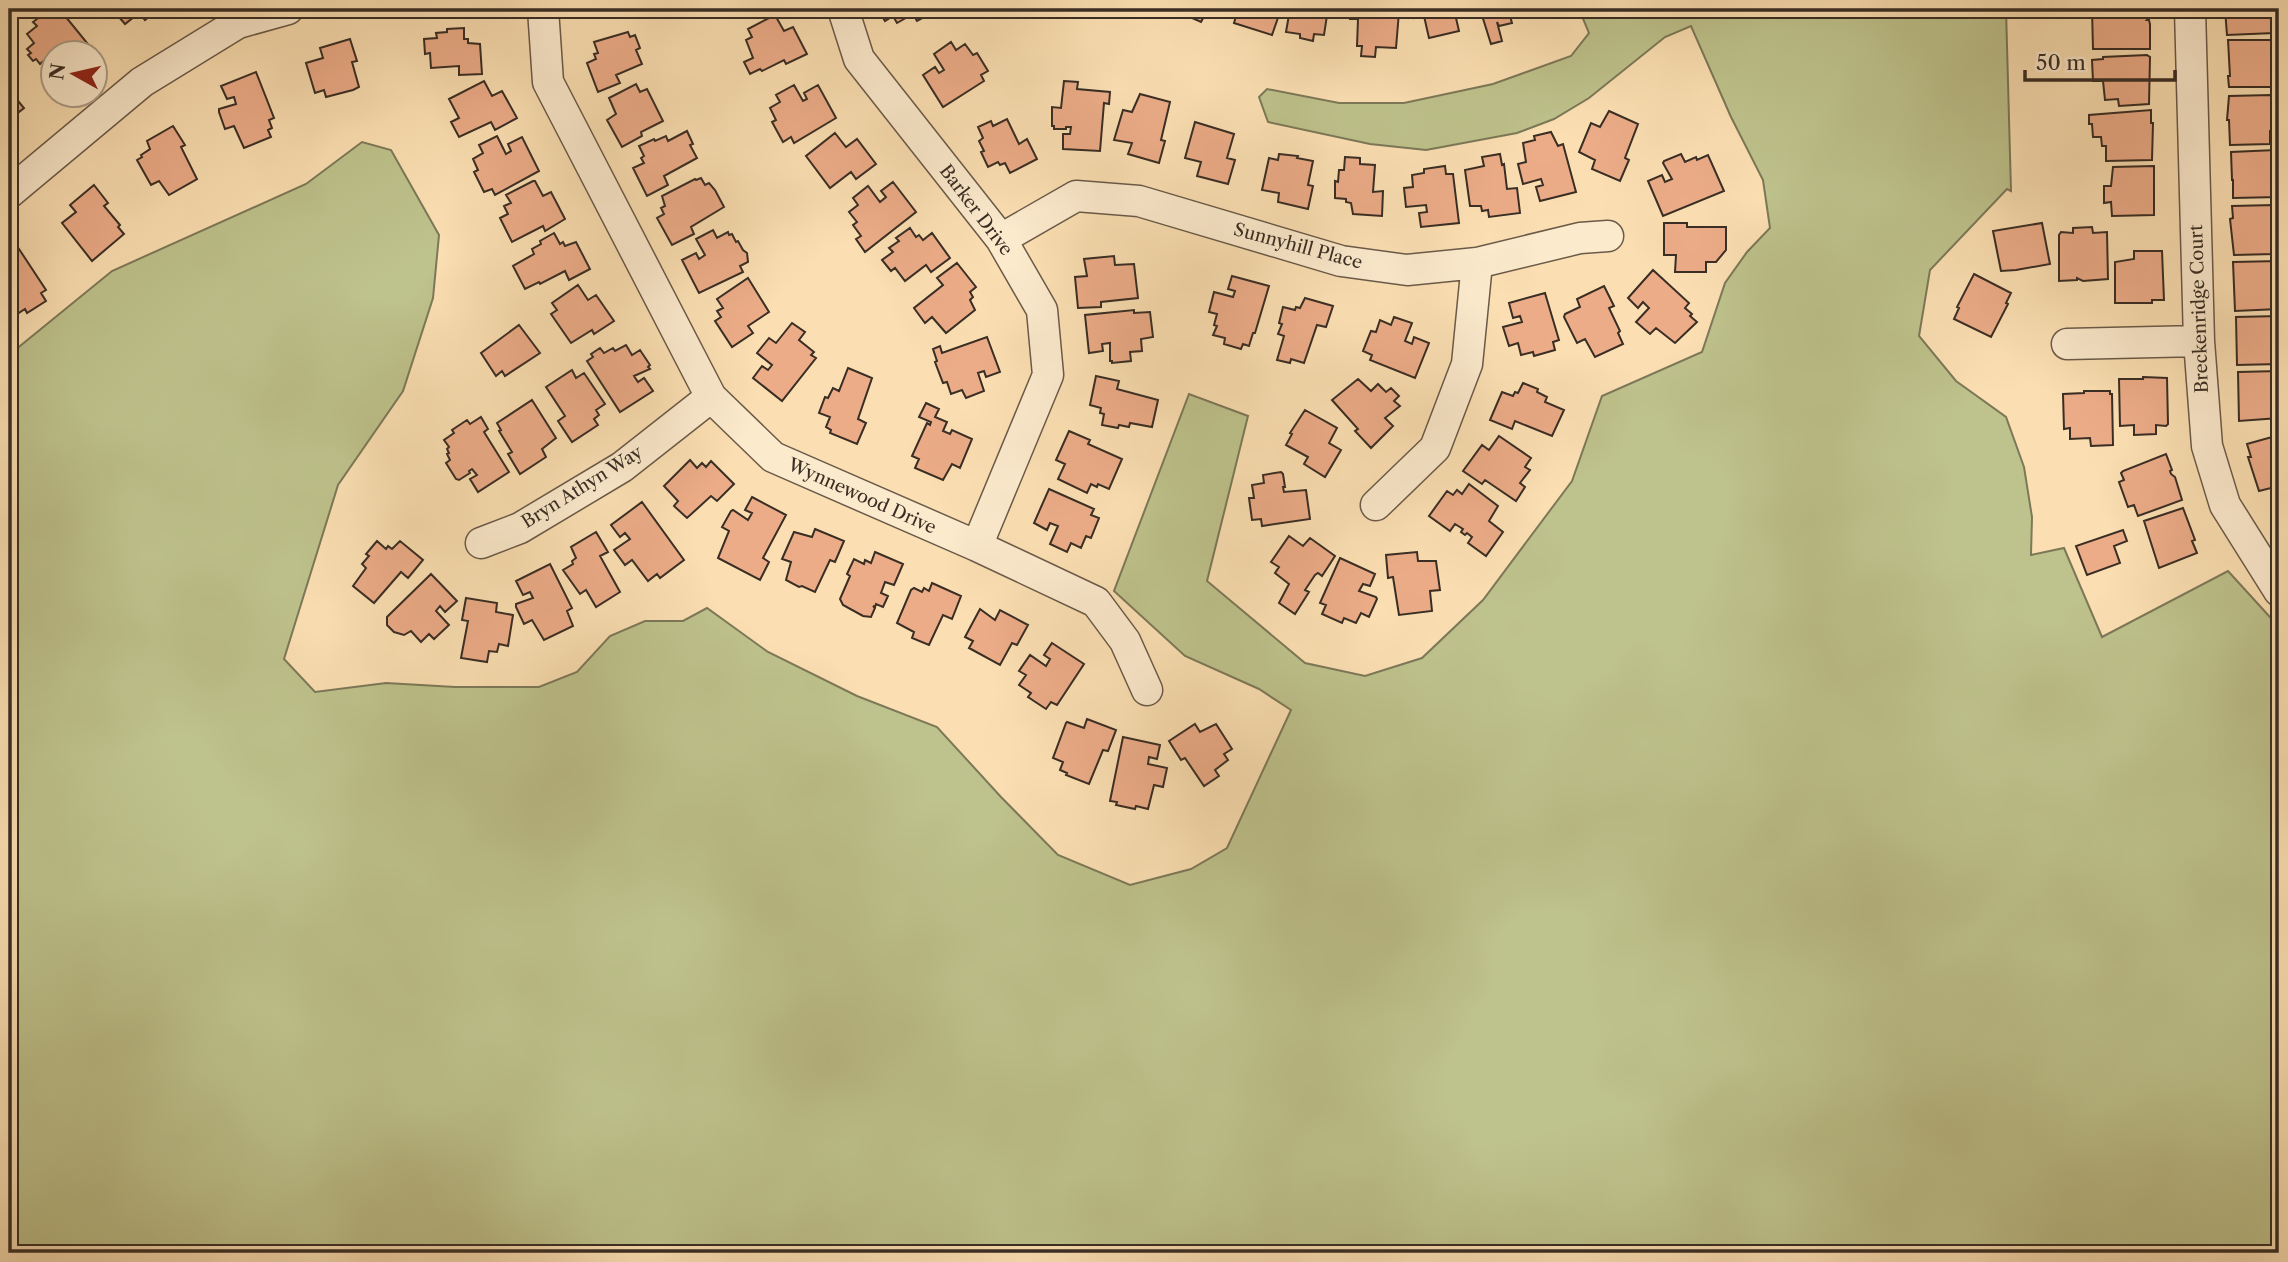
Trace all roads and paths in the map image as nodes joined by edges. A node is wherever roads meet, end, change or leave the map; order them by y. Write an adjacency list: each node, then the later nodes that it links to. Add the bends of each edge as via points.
1 (288, 9): 5 (street, via 238,23 142,82)
2 (543, 9): 11 (street, Wynnewood Drive, via 548,82)
3 (843, 9): 7 (street, Barker Drive, via 859,59)
4 (2190, 9): 9 (street, Breckenridge Court)
5 (9, 193)
6 (1608, 236): 8 (street, Sunnyhill Place, via 1580,238)
7 (1001, 239): 8 (street, Sunnyhill Place, via 1076,196 1139,201 1341,261 1407,270); 14 (street, Barker Drive, via 1042,310 1048,375)
8 (1477, 263): 12 (street, via 1467,364 1435,448)
9 (2199, 341): 10 (street); 15 (street, Breckenridge Court, via 2207,446 2225,505)
10 (2067, 344)
11 (711, 397): 13 (street, Bryn Athyn Way, via 622,467 520,528); 14 (street, Wynnewood Drive, via 773,457)
12 (1376, 505)
13 (481, 543)
14 (977, 546): 16 (street, Wynnewood Drive, via 1096,602 1125,641)
15 (2279, 591)
16 (1147, 690)

